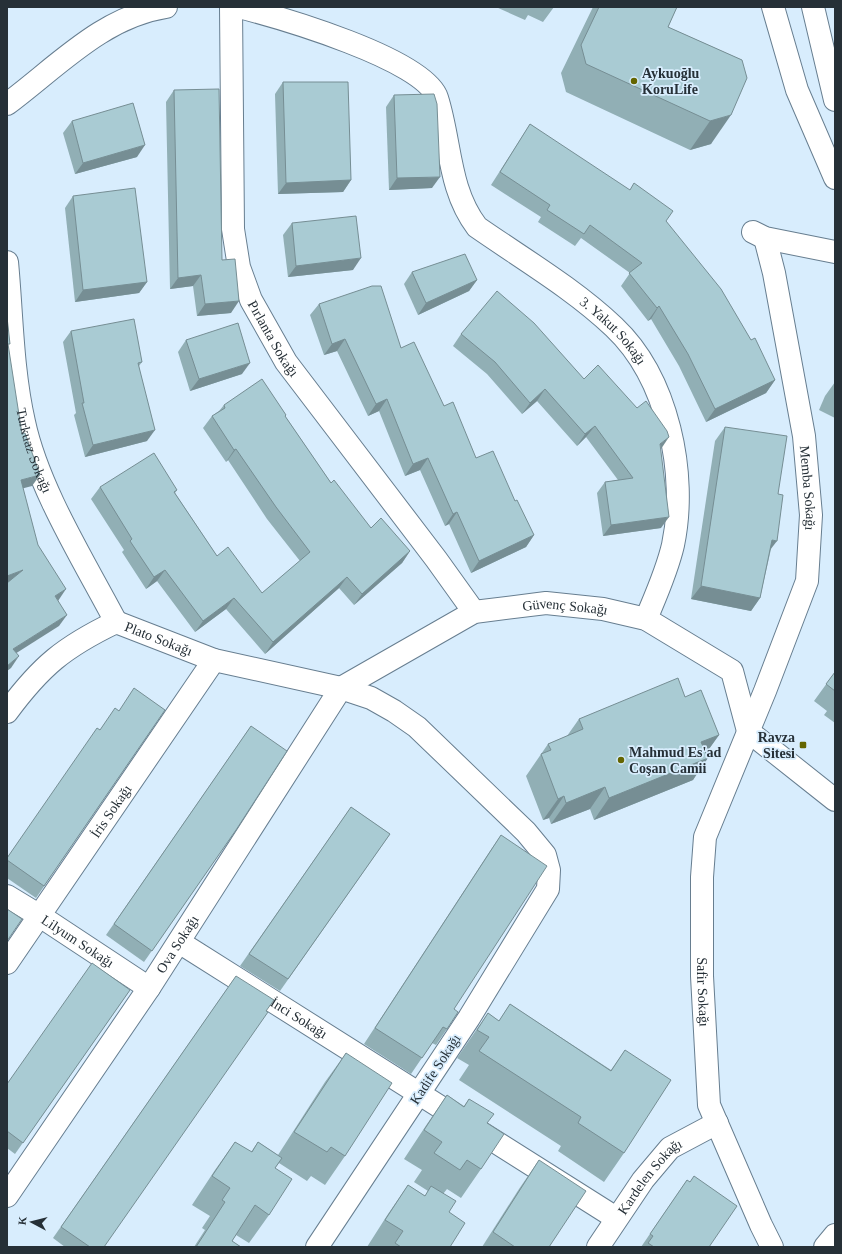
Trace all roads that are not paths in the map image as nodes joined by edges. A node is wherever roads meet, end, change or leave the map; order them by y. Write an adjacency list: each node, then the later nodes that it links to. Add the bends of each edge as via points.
1 (166, 7): 7 (street, via 128,18 99,33)
2 (231, 7): 11 (street, Pırlanta Sokağı, via 233,229 240,267 251,300 286,362)
3 (239, 7): 12 (street, 3. Yakut Sokağı, via 283,18 367,49 426,81 437,96 454,181 467,214 477,227 586,303 615,328 636,354 656,388 671,430 677,465 678,501 673,544)
4 (773, 7): 8 (street, via 797,90)
5 (813, 7): 6 (street)
6 (835, 100)
7 (7, 104)
8 (835, 178)
9 (835, 252): 17 (street, Memba Sokağı, via 758,234 774,273 804,436 811,515 807,581)
10 (7, 262): 13 (street, Turkuaz Sokağı, via 16,378 24,423 35,461 54,504)
11 (474, 612): 12 (street, Güvenç Sokağı, via 546,603 603,609); 15 (street, Güvenç Sokağı)
12 (646, 619): 17 (street, Güvenç Sokağı, via 732,671)
13 (116, 622): 14 (street, Plato Sokağı); 16 (street, Plato Sokağı, via 84,637 55,657 34,677)
14 (214, 660): 15 (street, Plato Sokağı); 21 (street, İris Sokağı)
15 (341, 688): 19 (street, Plato Sokağı, via 371,698 417,727 526,832 545,855 549,870); 22 (street, Ova Sokağı)
16 (7, 712)
17 (748, 731): 18 (street); 26 (street, Safir Sokağı, via 705,837 702,877 702,976 709,1105)
18 (835, 800)
19 (548, 889): 25 (street, Kadife Sokağı, via 469,1018)
20 (7, 896): 21 (street, Lilyum Sokağı)
21 (40, 916): 23 (street, İris Sokağı); 24 (street, Lilyum Sokağı)
22 (179, 942): 24 (street, Ova Sokağı); 25 (street, İnci Sokağı)
23 (7, 963)
24 (149, 988): 27 (street, Ova Sokağı)
25 (418, 1094): 28 (street, İnci Sokağı); 30 (street, Kadife Sokağı)
26 (717, 1123): 28 (street, Kardelen Sokağı, via 670,1148); 32 (street, Safir Sokağı)
27 (7, 1196)
28 (616, 1218): 31 (street, Kardelen Sokağı)
29 (835, 1235): 33 (street)
30 (317, 1247)
31 (598, 1247)
32 (772, 1247)
33 (825, 1247)

